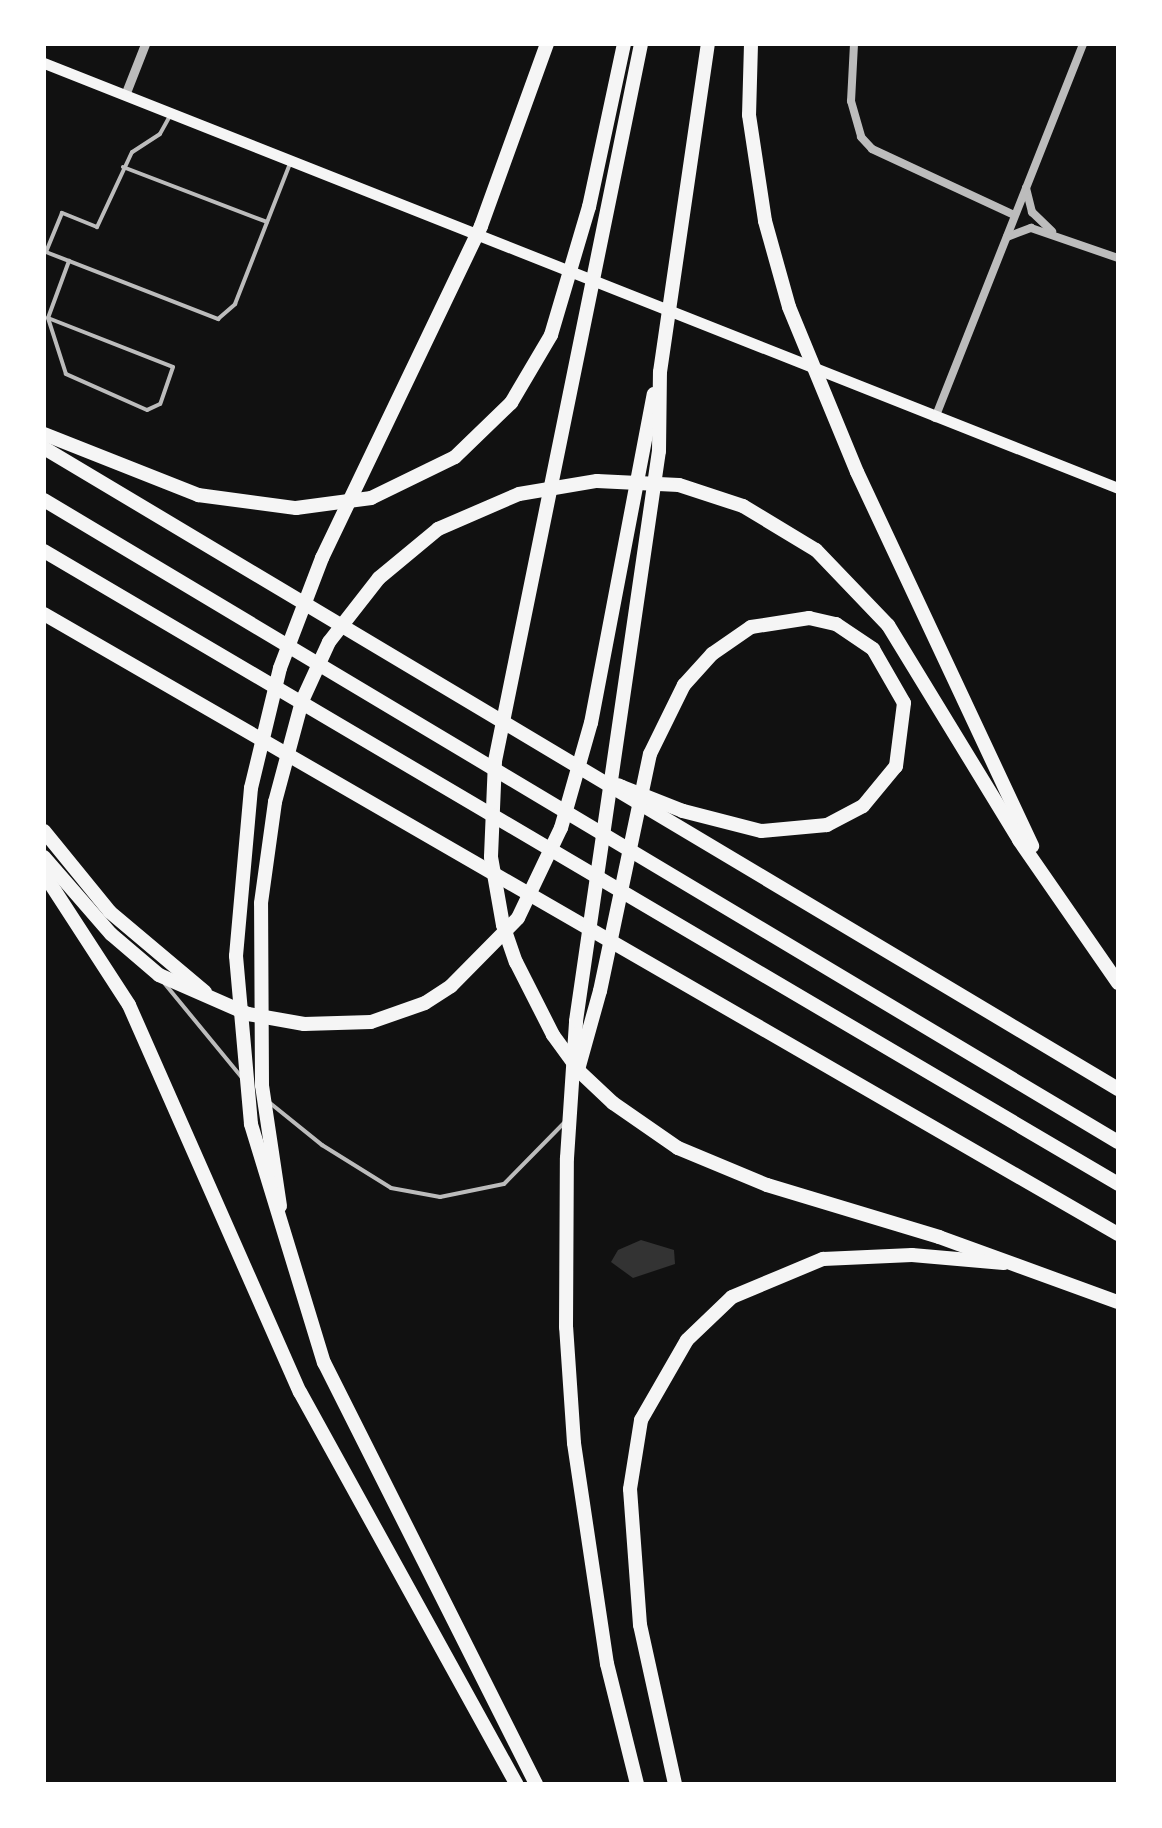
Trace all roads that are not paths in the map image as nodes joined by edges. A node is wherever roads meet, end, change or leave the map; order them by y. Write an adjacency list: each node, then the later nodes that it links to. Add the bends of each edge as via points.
1 (145, 44): 10 (street)
2 (547, 44): 42 (highway, via 505,163 300,613 280,668 251,788 236,956 242,1067)
3 (624, 44): 24 (highway, via 589,207 551,335 511,403 455,457 409,483 334,505 263,506 198,495)
4 (641, 44): 45 (highway, via 512,664 491,807 491,857 503,925 553,1035 580,1072 650,1132 767,1185)
5 (708, 44): 22 (highway)
6 (751, 44): 34 (highway, via 749,115 765,221 789,307 857,472)
7 (854, 44): 15 (street, via 851,101 861,137 872,149)
8 (1083, 44): 14 (street)
9 (44, 63): 10 (main road)
10 (125, 95): 11 (main road)
11 (171, 114): 12 (main road); 13 (lane, via 160,134 132,152)
12 (291, 161): 16 (lane); 23 (main road)
13 (123, 167): 16 (lane); 20 (lane, via 97,227 62,213 46,252)
14 (1026, 188): 15 (street); 17 (street, via 1032,212)
15 (1014, 215): 18 (street)
16 (268, 222): 20 (lane, via 235,304 218,319)
17 (1053, 232): 18 (street, via 1031,228); 19 (street)
18 (1004, 239): 23 (street)
19 (1118, 258)
20 (69, 261): 21 (lane)
21 (48, 318): 21 (lane, via 66,374 147,410 160,404 173,367)
22 (660, 372): 37 (highway, via 640,447 591,723 561,828 518,918 451,986 425,1003 371,1022 304,1024); 39 (highway, via 659,451 582,981)
23 (935, 419): 26 (main road)
24 (44, 434)
25 (44, 448): 30 (highway)
26 (1118, 488)
27 (44, 500): 41 (highway)
28 (44, 551): 43 (highway)
29 (44, 614): 44 (highway)
30 (558, 757): 38 (highway); 39 (highway, via 723,823 761,831 806,830 845,818 879,791 896,766 904,703 887,665 858,636 836,624 781,619 751,627 712,654 684,685 650,754 600,991)
31 (44, 831): 37 (highway, via 132,933)
32 (44, 857): 35 (highway, via 111,934)
33 (44, 874): 47 (highway, via 129,1005 300,1392)
34 (1052, 890): 36 (highway); 42 (highway, via 888,625 816,550 743,506 679,485 597,481 519,494 438,529 360,598 309,681 275,802 259,955)
35 (159, 975): 37 (highway); 40 (lane, via 215,1050 248,1084 322,1145 391,1188 440,1197 504,1184 538,1155)
36 (1118, 983)
37 (225, 1007)
38 (1118, 1089)
39 (571, 1093): 40 (highway)
40 (569, 1117): 49 (highway, via 566,1312 574,1443 607,1664)
41 (1118, 1142)
42 (270, 1182): 48 (highway, via 300,1298 324,1363)
43 (1118, 1184)
44 (1118, 1234)
45 (1014, 1263): 46 (highway); 50 (highway, via 912,1255 823,1259 732,1297 687,1340 641,1420 630,1489 640,1625)
46 (1118, 1302)
47 (516, 1784)
48 (536, 1784)
49 (637, 1784)
50 (675, 1784)

